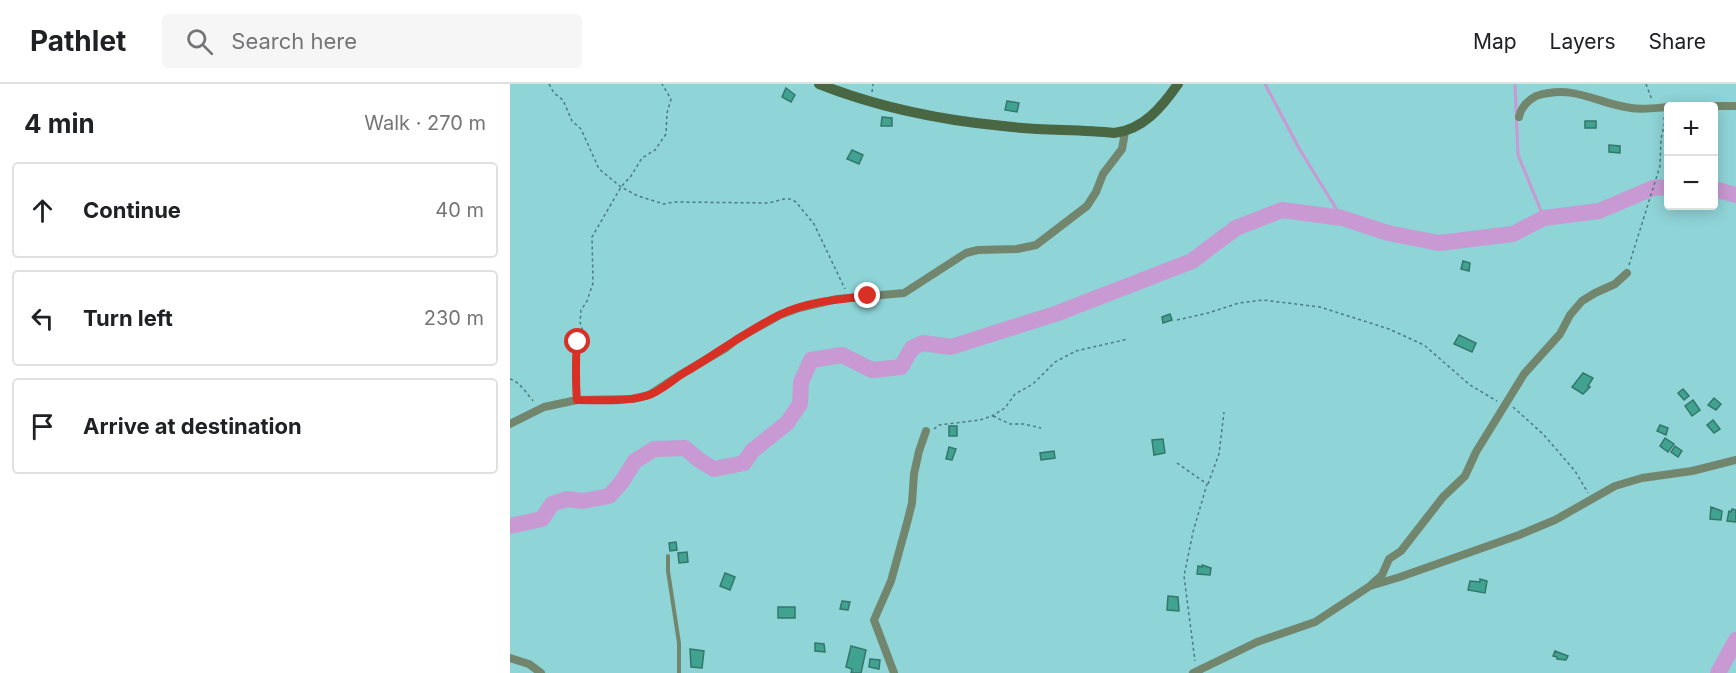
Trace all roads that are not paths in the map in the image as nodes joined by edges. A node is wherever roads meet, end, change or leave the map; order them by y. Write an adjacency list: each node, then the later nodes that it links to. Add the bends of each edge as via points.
1 (819, 84): 7 (street, via 897,109 981,123)
2 (1178, 84): 7 (street, via 1146,120)
3 (1718, 106): 4 (street)
4 (1736, 106)
5 (1664, 107): 6 (street, via 1633,109 1575,90 1563,90 1532,98 1524,104)
6 (1519, 117)
7 (1125, 132): 9 (street, via 1122,149 1087,206 1036,245 966,253 904,293 849,298 780,315 649,395 577,400 544,407)
8 (1627, 273): 13 (street, via 1582,302 1570,315 1560,334 1524,375 1465,476 1443,497 1401,551 1389,559)
9 (510, 424)
10 (926, 431): 18 (street, via 914,474 907,524 891,581 874,620)
11 (1736, 460): 13 (street, via 1615,486 1555,520 1519,535)
12 (668, 556): 17 (lane)
13 (1370, 586): 15 (street, via 1315,622 1257,642)
14 (510, 658): 16 (street)
15 (1194, 672)
16 (542, 673)
17 (679, 673)
18 (894, 673)

